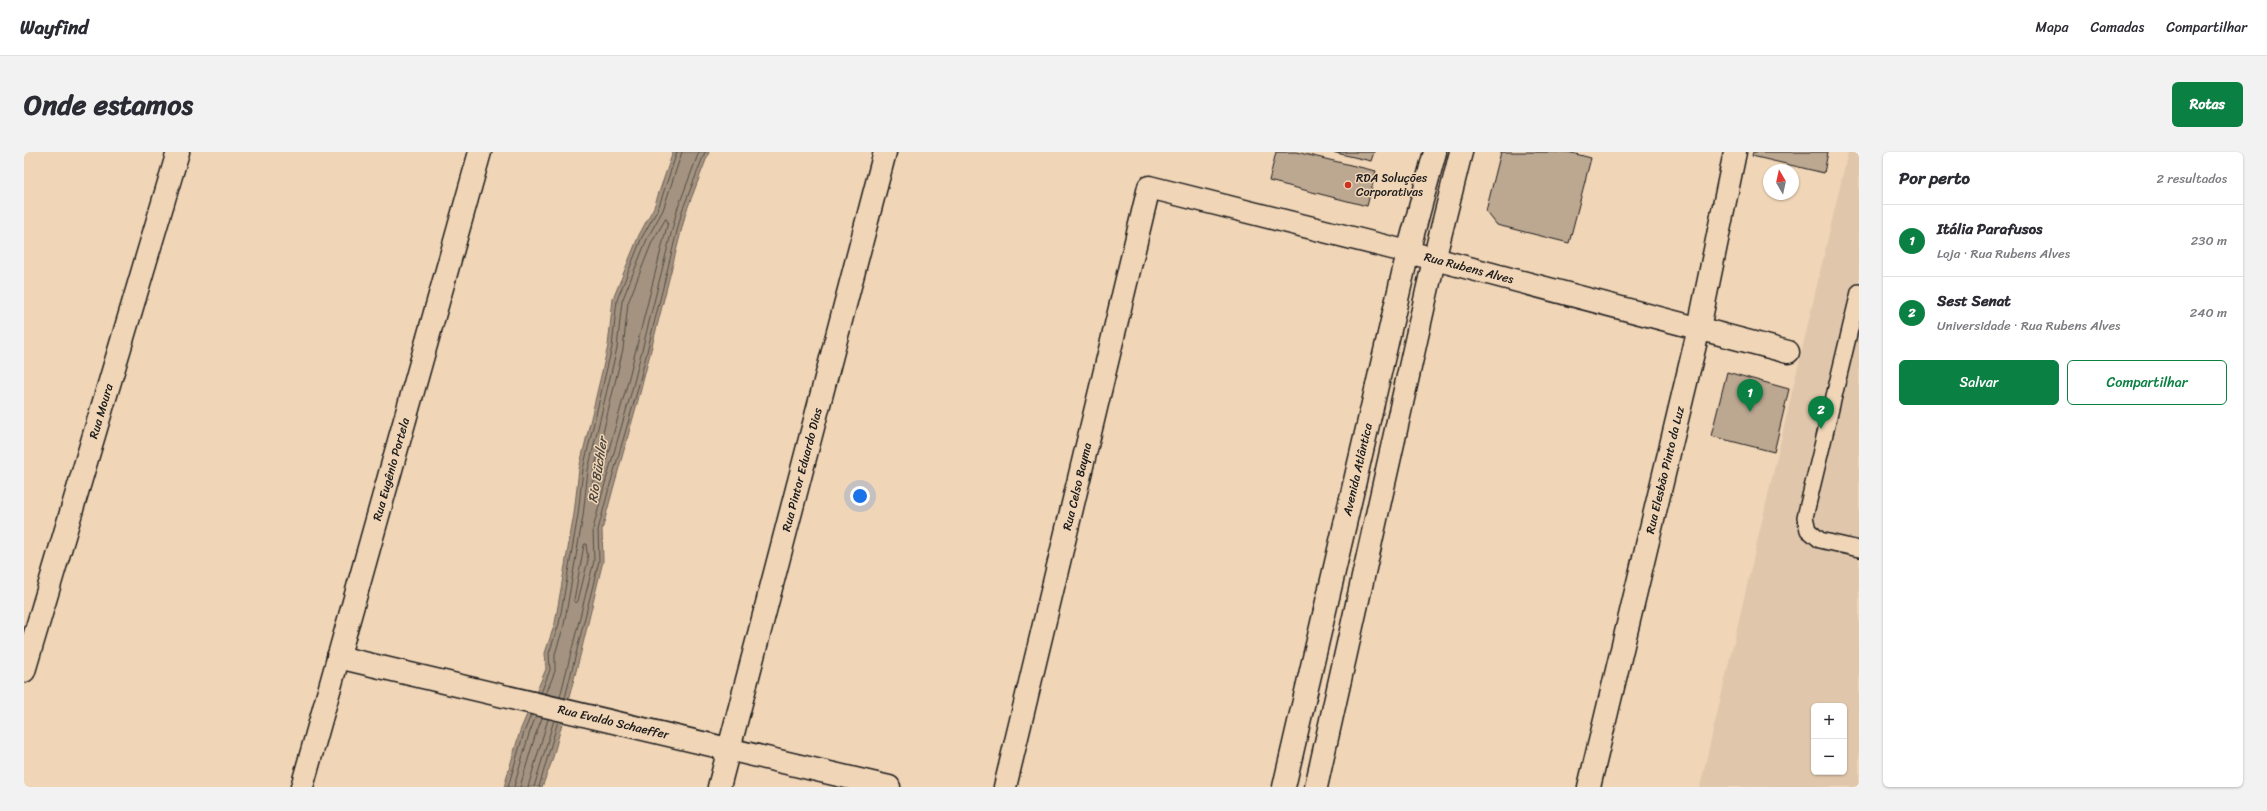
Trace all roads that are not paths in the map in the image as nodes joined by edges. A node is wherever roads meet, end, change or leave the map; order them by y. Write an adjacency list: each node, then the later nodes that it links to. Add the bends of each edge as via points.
1 (178, 152): 15 (street, Rua Moura)
2 (480, 152): 14 (street, Rua Eugênio Portela)
3 (885, 152): 16 (street, Rua Pintor Eduardo Dias)
4 (1435, 152): 8 (street, Avenida Atlântica)
5 (1461, 152): 9 (street)
6 (1735, 152): 11 (street, Rua Elesbão Pinto da Luz)
7 (1149, 187): 8 (street, Rua Rubens Alves); 20 (street, Rua Celso Bayma)
8 (1408, 252): 9 (street, Rua Rubens Alves); 21 (street, Avenida Atlântica)
9 (1434, 260): 11 (street, Rua Rubens Alves); 22 (street)
10 (1859, 292): 13 (lane, via 1805,517 1808,530 1820,540)
11 (1699, 328): 12 (street, Rua Rubens Alves); 23 (street, Rua Elesbão Pinto da Luz)
12 (1788, 352)
13 (1859, 549)
14 (338, 657): 16 (street, Rua Evaldo Schaeffer); 17 (street, Rua Eugênio Portela)
15 (24, 669)
16 (729, 750): 18 (street, Rua Pintor Eduardo Dias); 19 (street, Rua Evaldo Schaeffer)
17 (302, 787)
18 (719, 787)
19 (889, 787)
20 (1005, 787)
21 (1284, 787)
22 (1316, 787)
23 (1589, 787)

